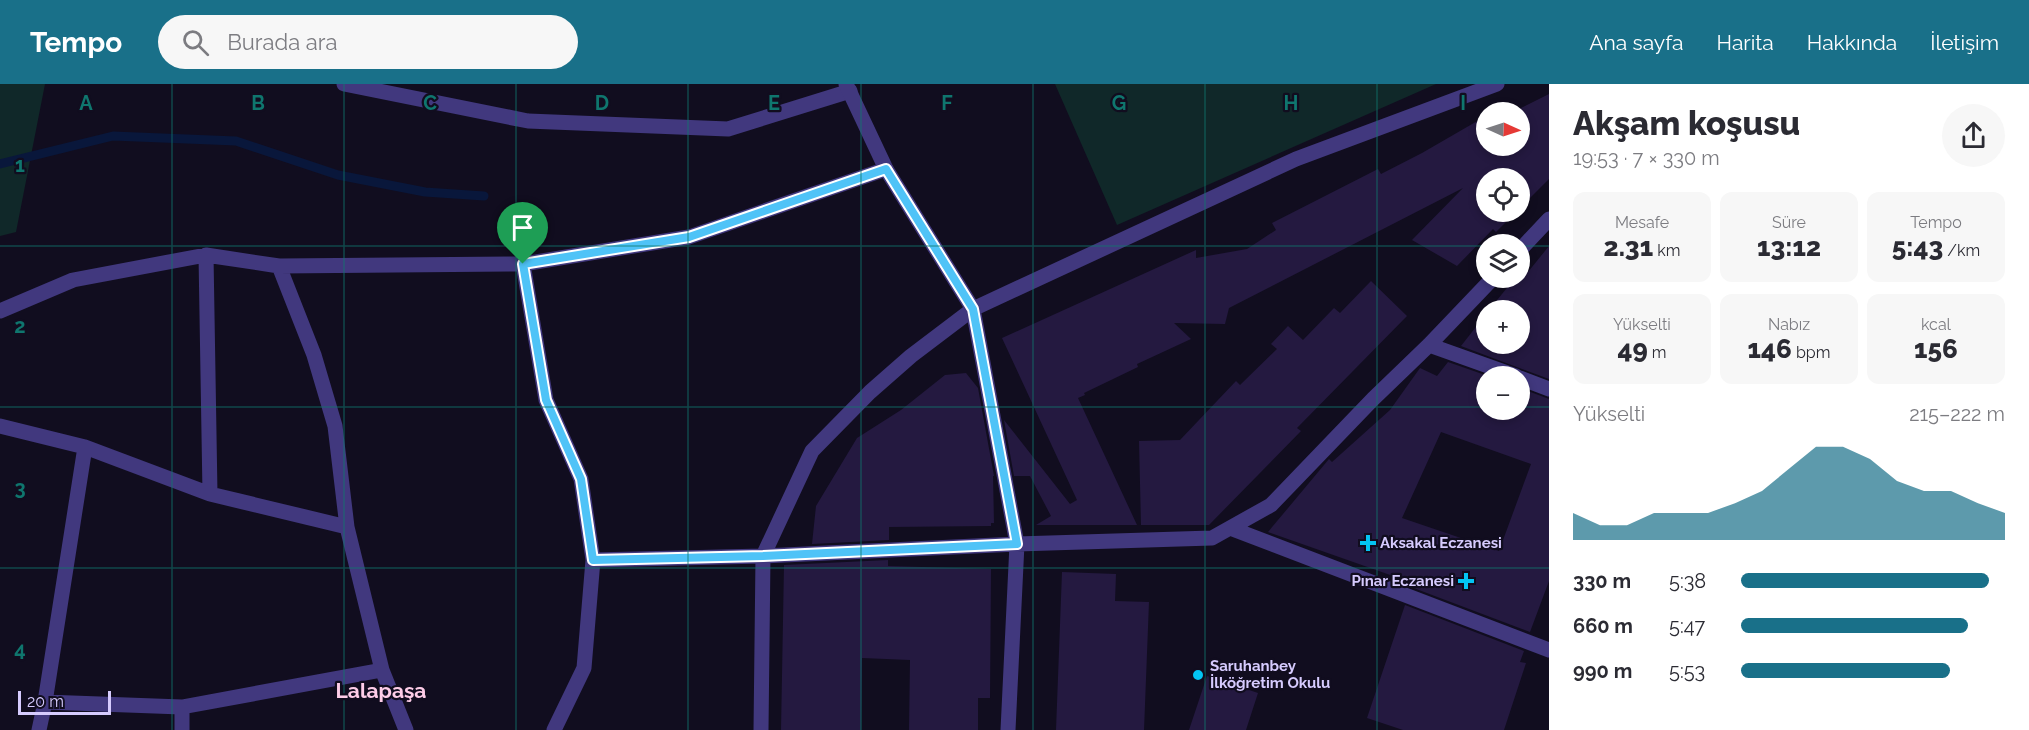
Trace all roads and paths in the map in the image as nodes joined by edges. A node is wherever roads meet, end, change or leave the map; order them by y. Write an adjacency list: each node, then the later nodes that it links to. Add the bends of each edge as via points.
1 (344, 84): 3 (street, via 528,121 728,129)
2 (1497, 84): 11 (street, via 1296,159)
3 (848, 88): 4 (street)
4 (886, 169): 8 (street, via 689,237); 11 (street)
5 (1549, 219): 6 (street)
6 (1530, 239)
7 (206, 255): 9 (street); 12 (street, via 73,280); 19 (street)
8 (523, 264): 9 (street); 24 (street, via 546,400 581,479)
9 (279, 266): 20 (street, via 314,355 335,426)
10 (1483, 288): 13 (street)
11 (973, 309): 22 (street); 23 (street, via 870,392 812,451)
12 (0, 311)
13 (1429, 345): 14 (street); 21 (street, via 1271,505)
14 (1487, 366)
15 (1530, 382): 16 (street)
16 (1549, 389)
17 (0, 426): 18 (street)
18 (86, 447): 19 (street); 27 (street)
19 (210, 494): 20 (street)
20 (347, 527): 26 (street)
21 (1230, 528): 22 (street, via 1212,538); 25 (street)
22 (1017, 544): 23 (street); 34 (street)
23 (763, 556): 24 (street); 33 (street)
24 (593, 560): 32 (street, via 584,668)
25 (1549, 650)
26 (382, 670): 28 (street); 31 (street)
27 (45, 702): 28 (street); 29 (street)
28 (182, 707): 30 (street)
29 (39, 730)
30 (182, 730)
31 (406, 730)
32 (554, 730)
33 (761, 730)
34 (1008, 730)

